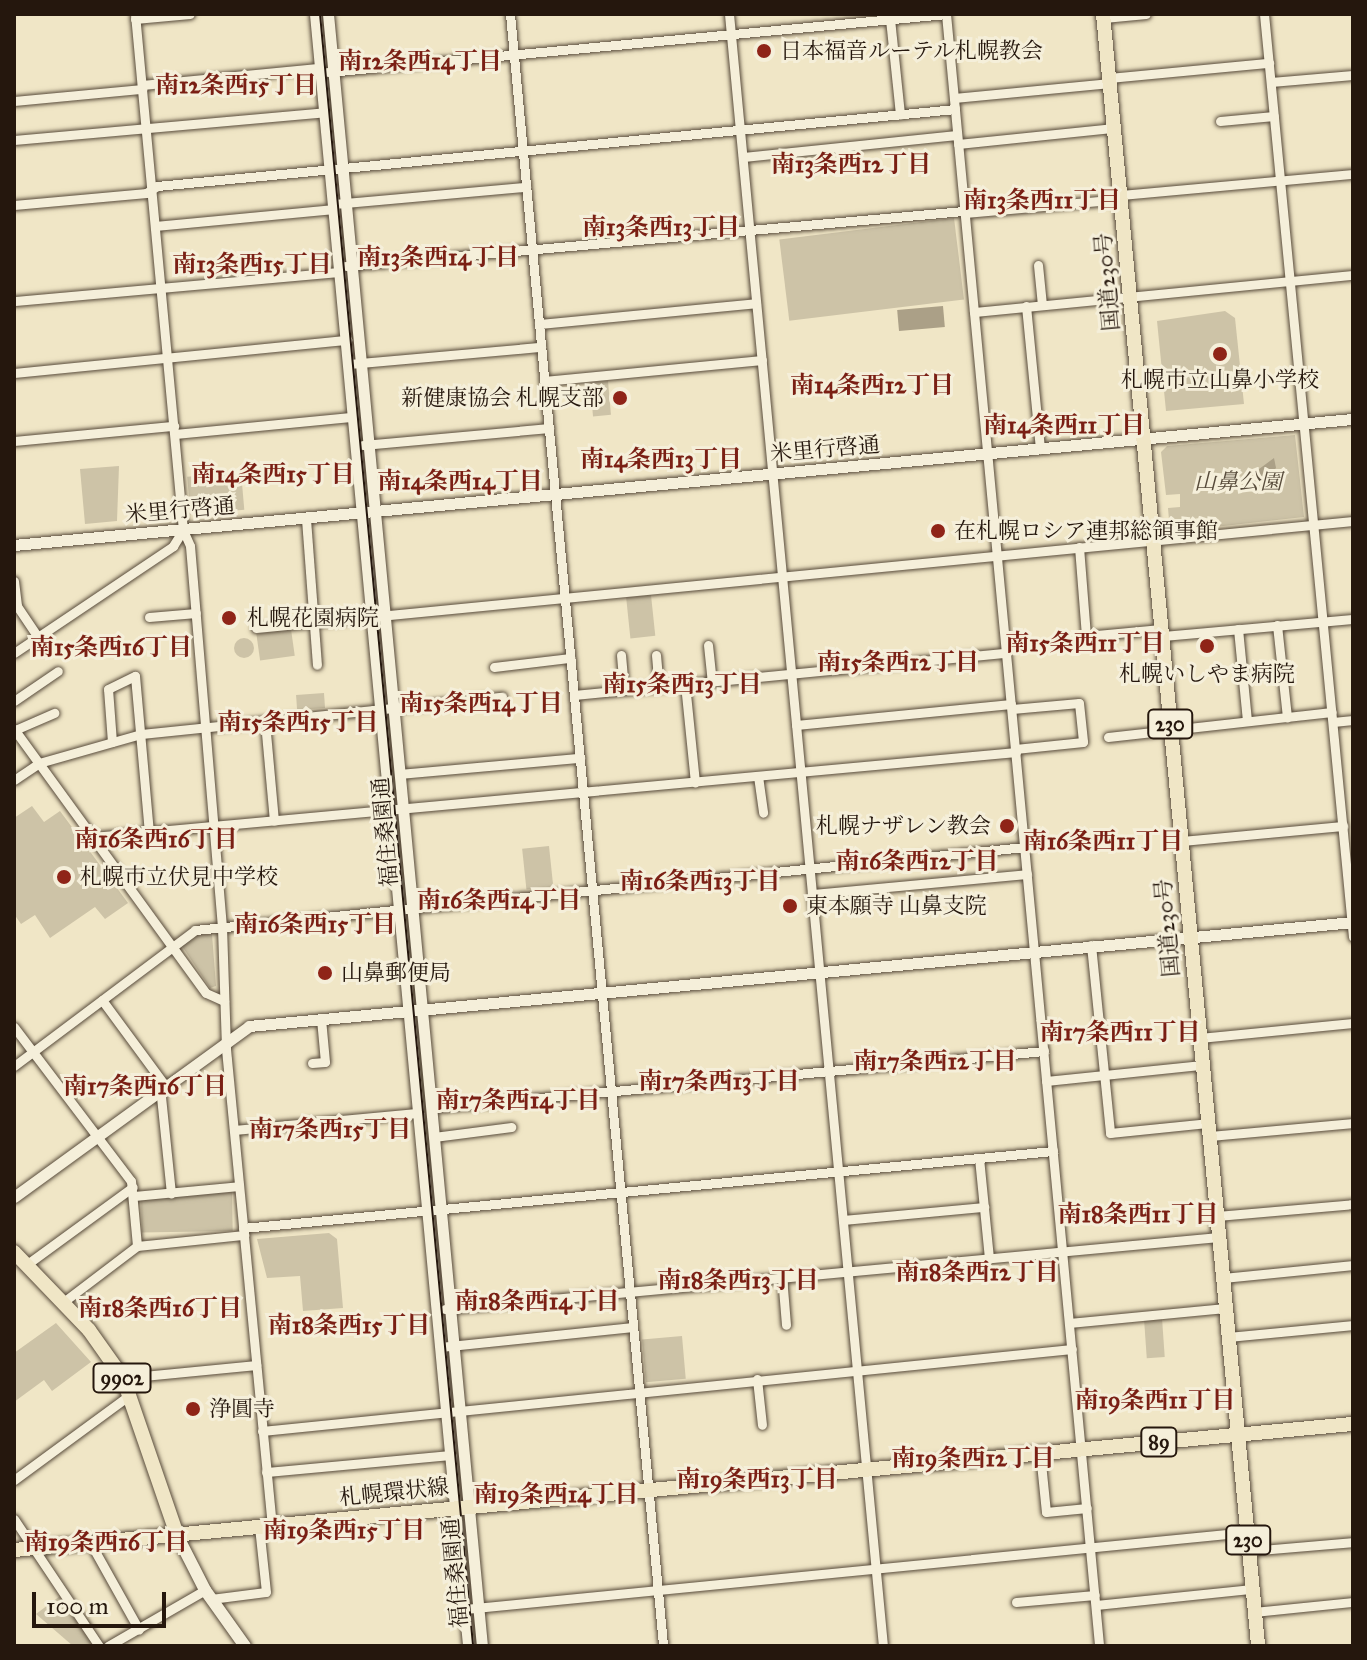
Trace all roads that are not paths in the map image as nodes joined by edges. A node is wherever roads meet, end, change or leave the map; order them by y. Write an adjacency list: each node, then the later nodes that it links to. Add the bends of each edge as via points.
1 (190, 14): 10 (street)
2 (315, 14): 15 (street, 福住桑園通)
3 (328, 14): 15 (street, 福住桑園通)
4 (510, 14): 13 (street)
5 (729, 14): 12 (street)
6 (946, 14): 11 (street); 21 (street)
7 (1146, 14): 9 (street)
8 (1264, 14): 14 (street)
9 (1103, 16): 17 (main road, 国道230号 / 230)
10 (135, 17): 19 (street)
11 (890, 19): 12 (street); 23 (street)
12 (731, 34): 13 (street); 28 (street)
13 (514, 54): 15 (street); 31 (street)
14 (1269, 63): 17 (street); 18 (street)
15 (325, 70): 19 (street); 22 (street, 福住桑園通); 33 (street, 福住桑園通)
16 (1353, 75): 18 (street)
17 (1110, 80): 21 (street); 26 (main road, 国道230号 / 230)
18 (1271, 82): 24 (street)
19 (142, 87): 20 (street); 27 (street)
20 (14, 101)
21 (954, 103): 23 (street); 29 (street)
22 (325, 112): 27 (street); 33 (street, 福住桑園通)
23 (900, 114): 28 (street)
24 (1274, 116): 25 (street); 35 (street)
25 (1220, 121)
26 (1114, 128): 29 (street); 38 (main road, 国道230号 / 230)
27 (146, 130): 30 (street); 37 (street)
28 (740, 130): 31 (street); 32 (street)
29 (958, 139): 32 (street); 41 (street)
30 (14, 140)
31 (523, 151): 33 (street); 36 (street)
32 (743, 157): 43 (street)
33 (337, 169): 37 (street); 40 (street, 福住桑園通)
34 (1353, 174): 35 (street)
35 (1281, 180): 38 (street); 49 (street)
36 (526, 187): 40 (street); 44 (street)
37 (151, 190): 39 (street); 42 (street)
38 (1121, 197): 41 (street); 51 (main road, 国道230号 / 230)
39 (14, 205)
40 (338, 205): 42 (street); 45 (street, 福住桑園通); 47 (street, 福住桑園通)
41 (964, 212): 43 (street); 56 (street)
42 (155, 226): 50 (street)
43 (749, 230): 44 (street); 53 (street)
44 (532, 249): 45 (street); 57 (street)
45 (352, 265): 47 (street); 62 (street, 福住桑園通)
46 (1038, 265): 54 (street)
47 (340, 269): 50 (street); 58 (street, 福住桑園通)
48 (1353, 275): 49 (street)
49 (1290, 280): 51 (street); 67 (street)
50 (161, 288): 52 (street); 60 (street)
51 (1130, 297): 54 (street); 70 (main road, 国道230号 / 230)
52 (14, 301)
53 (756, 303): 57 (street); 61 (street)
54 (1042, 305): 55 (street)
55 (1026, 306): 56 (street); 73 (street)
56 (974, 312): 74 (street)
57 (539, 324): 59 (street)
58 (347, 340): 60 (street); 62 (street, 福住桑園通)
59 (541, 347): 62 (street); 64 (street)
60 (167, 358): 63 (street); 69 (street)
61 (762, 360): 64 (street); 75 (street)
62 (355, 364): 65 (street, 福住桑園通); 72 (street, 福住桑園通)
63 (14, 373)
64 (544, 381): 68 (street)
65 (353, 417): 69 (street); 72 (street, 福住桑園通)
66 (1353, 419): 67 (street, 米里行啓通)
67 (1304, 424): 70 (street, 米里行啓通); 81 (street)
68 (549, 428): 72 (street); 76 (street)
69 (174, 430): 71 (street); 82 (street)
70 (1143, 439): 73 (street, 米里行啓通); 83 (main road, 国道230号 / 230)
71 (14, 441)
72 (362, 445): 77 (street, 福住桑園通); 78 (street, 福住桑園通)
73 (1040, 449): 74 (street, 米里行啓通)
74 (988, 454): 75 (street, 米里行啓通); 86 (street)
75 (772, 474): 76 (street, 米里行啓通); 87 (street)
76 (555, 494): 77 (street, 米里行啓通); 89 (street)
77 (375, 511): 78 (street, 米里行啓通); 92 (street, 福住桑園通)
78 (362, 513): 79 (street, 米里行啓通); 92 (street, 福住桑園通)
79 (306, 519): 82 (street, 米里行啓通); 95 (street)
80 (1353, 521): 81 (street)
81 (1314, 525): 83 (street); 94 (street)
82 (183, 530): 84 (street, 米里行啓通); 90 (street, via 190,546); 100 (street, via 173,546)
83 (1153, 540): 85 (street); 99 (main road, 国道230号 / 230)
84 (14, 545)
85 (1079, 547): 86 (street); 99 (street, via 1086,636)
86 (997, 555): 87 (street); 103 (street)
87 (782, 575): 89 (street); 110 (street)
88 (14, 581): 100 (street, via 17,606)
89 (565, 598): 92 (street); 106 (street)
90 (196, 613): 91 (street); 128 (street)
91 (149, 617)
92 (378, 617): 95 (street); 119 (street, 福住桑園通); 120 (street, 福住桑園通)
93 (1353, 619): 94 (street)
94 (1323, 621): 96 (street); 123 (street)
95 (314, 622): 97 (street); 107 (street)
96 (1277, 625): 98 (street); 122 (street)
97 (256, 628)
98 (1238, 629): 99 (street); 125 (street)
99 (1162, 633): 130 (main road, 国道230号 / 230)
100 (38, 637): 102 (street)
101 (708, 645): 111 (street)
102 (14, 653)
103 (1006, 653): 110 (street); 118 (street)
104 (621, 655): 114 (street)
105 (656, 655): 113 (street)
106 (570, 658): 108 (street); 115 (street)
107 (317, 665)
108 (494, 667)
109 (58, 671): 117 (street)
110 (791, 673): 111 (street); 127 (street)
111 (712, 682): 112 (street)
112 (685, 684): 113 (street); 141 (street)
113 (659, 687): 114 (street)
114 (624, 690): 115 (street)
115 (574, 695): 135 (street)
116 (502, 697): 119 (street)
117 (14, 701)
118 (1011, 707): 127 (street); 134 (street); 134 (street, via 1079,703 1083,742)
119 (394, 709): 120 (street); 138 (street, 福住桑園通)
120 (381, 710): 126 (street); 143 (street, 福住桑園通)
121 (54, 713): 129 (street)
122 (1287, 717): 123 (street); 125 (street)
123 (1332, 717): 124 (street); 146 (street)
124 (1353, 720)
125 (1247, 721): 130 (street)
126 (265, 722): 128 (street); 145 (street)
127 (796, 725): 137 (street)
128 (205, 727): 131 (street); 147 (street)
129 (14, 730): 136 (street)
130 (1171, 730): 132 (street); 150 (main road, 国道230号 / 230)
131 (141, 734): 133 (street); 133 (street, via 135,676 108,689); 148 (street)
132 (1108, 737)
133 (112, 742): 136 (street)
134 (1015, 751): 137 (street); 151 (street)
135 (580, 758): 138 (street); 142 (street)
136 (39, 763): 140 (street); 149 (street)
137 (800, 772): 139 (street); 152 (street)
138 (399, 774): 143 (street, 福住桑園通)
139 (758, 776): 141 (street); 144 (street)
140 (14, 780)
141 (695, 782): 142 (street)
142 (583, 793): 143 (street); 154 (street)
143 (396, 810): 145 (street); 156 (street, 福住桑園通); 157 (street, 福住桑園通)
144 (763, 813)
145 (274, 821): 147 (street)
146 (1346, 822): 150 (street); 158 (street)
147 (213, 827): 148 (street); 159 (street)
148 (149, 832): 149 (street)
149 (93, 837): 163 (street)
150 (1181, 841): 160 (main road, 国道230号 / 230)
151 (1025, 847): 152 (street); 153 (street)
152 (810, 870): 154 (street); 155 (street)
153 (1027, 874): 155 (street); 164 (street)
154 (592, 891): 156 (street); 166 (street)
155 (812, 894): 165 (street)
156 (412, 909): 157 (street); 169 (street, 福住桑園通)
157 (399, 911): 159 (street); 170 (street, 福住桑園通)
158 (1352, 922): 160 (street); 161 (street)
159 (222, 927): 163 (street, via 195,930); 168 (street)
160 (1190, 936): 162 (street); 174 (main road, 国道230号 / 230)
161 (1353, 937)
162 (1091, 945): 164 (street); 182 (street)
163 (173, 947): 167 (street); 168 (street, via 206,993)
164 (1034, 951): 165 (street); 176 (street)
165 (819, 971): 166 (street); 181 (street)
166 (602, 993): 169 (street); 185 (street)
167 (102, 1000): 177 (street); 184 (street)
168 (224, 1001): 175 (street)
169 (422, 1009): 170 (street); 186 (street, 福住桑園通)
170 (407, 1011): 171 (street); 187 (street, 福住桑園通)
171 (321, 1019): 175 (street, via 249,1026); 178 (street, via 325,1062)
172 (1353, 1023): 174 (street)
173 (14, 1027): 177 (street)
174 (1199, 1038): 179 (main road, 国道230号 / 230)
175 (225, 1039): 184 (street); 190 (street)
176 (1044, 1051): 181 (street); 183 (street)
177 (32, 1053): 180 (street); 192 (street)
178 (312, 1063)
179 (1202, 1065): 182 (street); 191 (main road, 国道230号 / 230)
180 (14, 1066)
181 (828, 1071): 185 (street); 196 (street)
182 (1104, 1075): 183 (street); 191 (street, via 1110,1133)
183 (1046, 1081): 194 (street)
184 (162, 1086): 192 (street); 200 (street)
185 (611, 1092): 186 (street); 198 (street)
186 (432, 1108): 193 (street, 福住桑園通)
187 (419, 1113): 190 (street); 205 (street, 福住桑園通)
188 (1353, 1123): 191 (street)
189 (511, 1127): 193 (street)
190 (234, 1130): 197 (street)
191 (1209, 1130): 206 (main road, 国道230号 / 230)
192 (96, 1136): 199 (street); 201 (street)
193 (434, 1137): 204 (street, 福住桑園通)
194 (1053, 1151): 195 (street); 212 (street)
195 (979, 1158): 196 (street); 203 (street)
196 (838, 1172): 198 (street); 207 (street)
197 (239, 1186): 200 (street); 208 (street)
198 (621, 1191): 204 (street); 219 (street)
199 (134, 1192): 200 (street); 210 (street); 214 (street)
200 (171, 1193)
201 (14, 1197)
202 (1353, 1204): 206 (street)
203 (984, 1207): 207 (street); 213 (street)
204 (441, 1209): 205 (street); 222 (street, 福住桑園通)
205 (428, 1210): 208 (street); 222 (street, 福住桑園通)
206 (1217, 1216): 209 (main road, 国道230号 / 230)
207 (843, 1220): 216 (street)
208 (244, 1232): 210 (street); 231 (street)
209 (1219, 1237): 212 (street); 218 (main road, 国道230号 / 230)
210 (137, 1246): 220 (street)
211 (14, 1252): 214 (main road, 9902)
212 (1063, 1252): 213 (street); 223 (street)
213 (989, 1258): 216 (street)
214 (26, 1265): 220 (main road, 9902)
215 (1353, 1265): 218 (street)
216 (848, 1271): 217 (street); 232 (street)
217 (782, 1276): 219 (street); 224 (street)
218 (1223, 1278): 221 (main road, 国道230号 / 230)
219 (630, 1290): 222 (street); 226 (street)
220 (62, 1303): 233 (main road, 9902)
221 (1225, 1308): 223 (street); 227 (main road, 国道230号 / 230)
222 (444, 1309): 228 (street, 福住桑園通); 229 (street, 福住桑園通)
223 (1069, 1323): 230 (street)
224 (786, 1325)
225 (1353, 1325): 227 (street)
226 (633, 1327): 228 (street); 235 (street)
227 (1228, 1337): 242 (main road, 国道230号 / 230)
228 (453, 1345): 229 (street); 237 (street, 福住桑園通)
229 (440, 1347): 238 (street, 福住桑園通)
230 (1072, 1349): 232 (street); 243 (street)
231 (256, 1365): 233 (street); 241 (street)
232 (857, 1369): 234 (street); 246 (street)
233 (123, 1378): 236 (main road, 9902)
234 (757, 1379): 235 (street); 240 (street)
235 (639, 1391): 237 (street); 249 (street)
236 (131, 1394): 248 (street); 255 (main road, 9902)
237 (459, 1407): 238 (street); 250 (street, 福住桑園通)
238 (447, 1414): 241 (street); 245 (street, 福住桑園通)
239 (1353, 1424): 242 (main road, 札幌環状線 / 89)
240 (762, 1425)
241 (262, 1431): 247 (street)
242 (1237, 1435): 243 (main road, 札幌環状線 / 89); 254 (main road, 国道230号 / 230)
243 (1081, 1449): 244 (main road, 札幌環状線 / 89); 251 (street)
244 (1040, 1453): 246 (main road, 札幌環状線 / 89); 251 (street, via 1046,1512)
245 (451, 1455): 247 (street); 250 (street, 福住桑園通)
246 (866, 1469): 249 (main road, 札幌環状線 / 89); 262 (street)
247 (266, 1472): 253 (street)
248 (14, 1480)
249 (648, 1490): 250 (main road, 札幌環状線 / 89); 264 (street)
250 (462, 1508): 253 (main road, 札幌環状線 / 89); 269 (street, 福住桑園通); 270 (street, 福住桑園通)
251 (1087, 1508): 258 (street)
252 (14, 1519): 259 (street)
253 (265, 1527): 255 (main road, 札幌環状線 / 89); 265 (street, via 266,1592)
254 (1247, 1532): 258 (street); 261 (main road, 国道230号 / 230)
255 (177, 1535): 257 (main road, 札幌環状線 / 89); 265 (main road)
256 (1353, 1542): 261 (street)
257 (91, 1544): 259 (main road, 札幌環状線 / 89); 272 (street)
258 (1090, 1548): 262 (street); 266 (street)
259 (36, 1549): 260 (main road, 札幌環状線 / 89); 273 (street)
260 (14, 1550)
261 (1249, 1551): 263 (main road, 国道230号 / 230)
262 (876, 1570): 264 (street); 279 (street)
263 (1252, 1589): 266 (street); 271 (main road, 国道230号 / 230)
264 (658, 1591): 269 (street); 278 (street)
265 (208, 1594): 272 (street); 275 (main road)
266 (1095, 1600): 267 (street); 280 (street)
267 (1016, 1602)
268 (1353, 1602): 271 (street)
269 (478, 1608): 270 (street); 277 (street, 福住桑園通)
270 (465, 1609): 276 (street, 福住桑園通)
271 (1254, 1612): 281 (main road, 国道230号 / 230)
272 (139, 1630): 274 (street)
273 (99, 1646)
274 (108, 1646)
275 (245, 1646)
276 (468, 1646)
277 (482, 1646)
278 (663, 1646)
279 (883, 1646)
280 (1099, 1646)
281 (1258, 1646)

